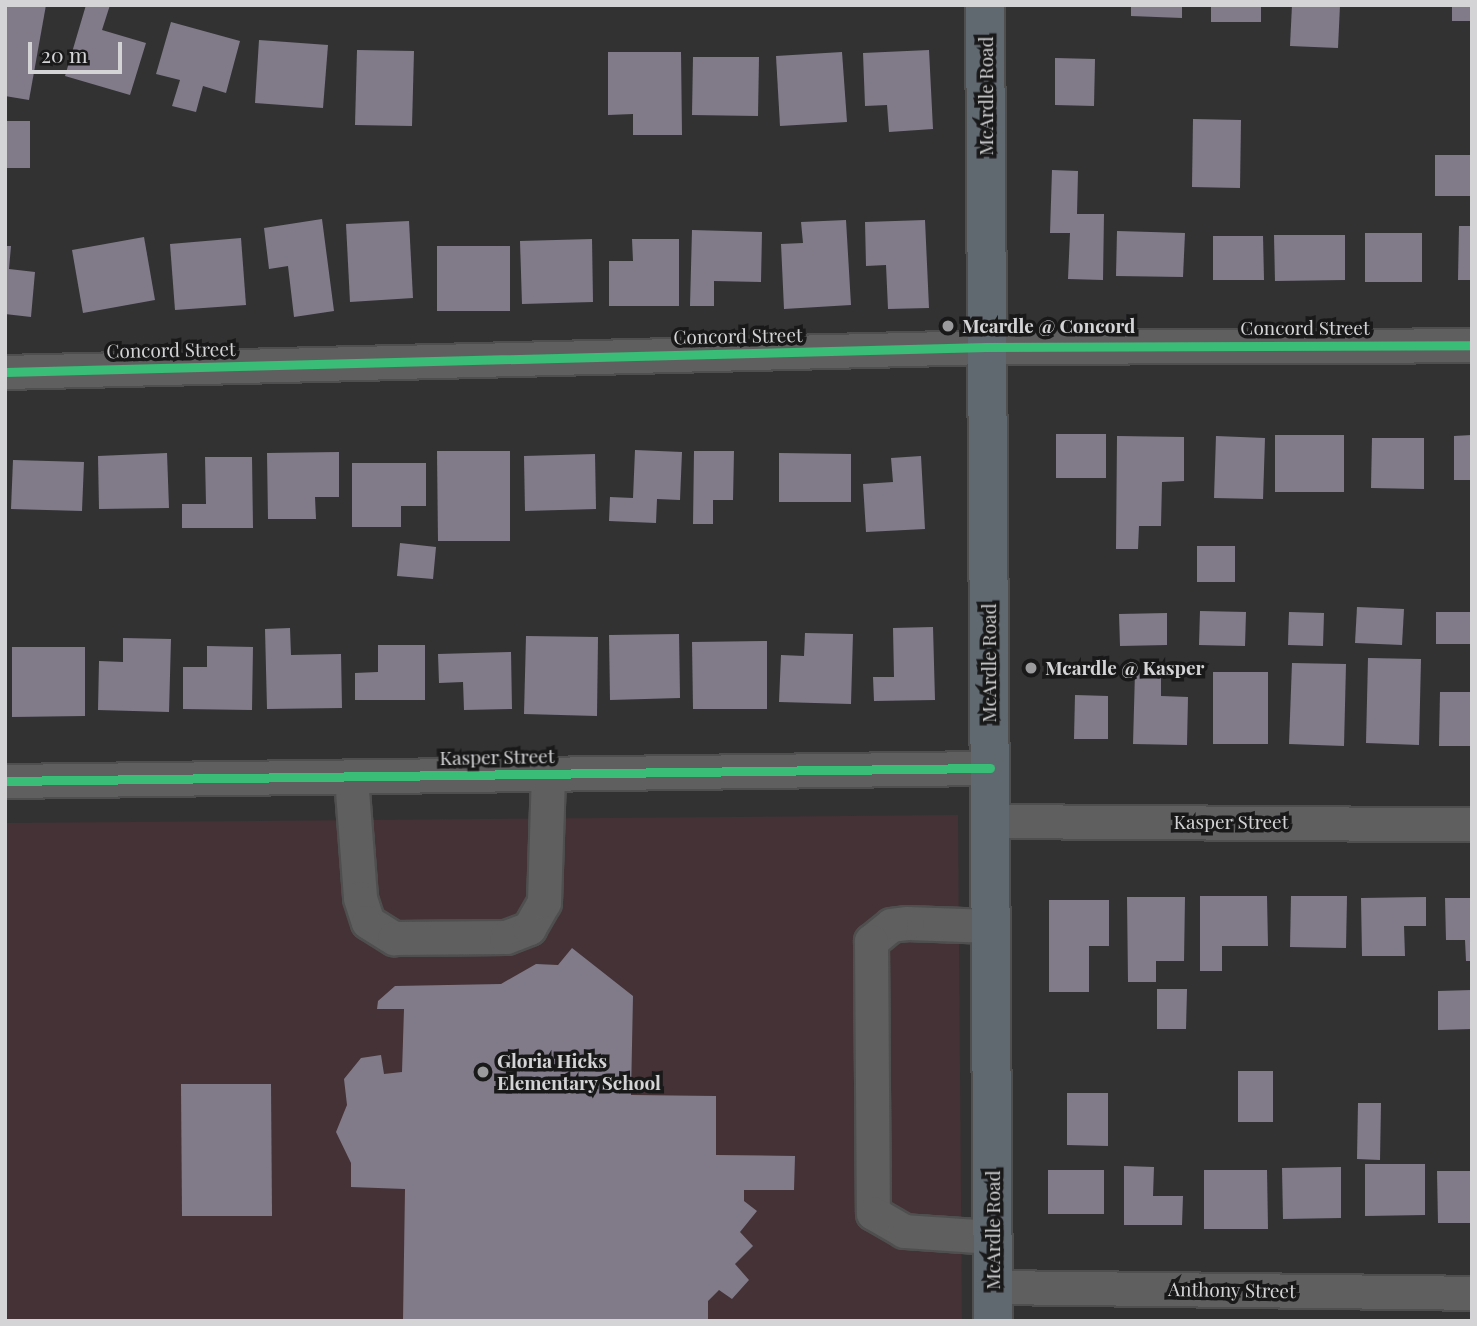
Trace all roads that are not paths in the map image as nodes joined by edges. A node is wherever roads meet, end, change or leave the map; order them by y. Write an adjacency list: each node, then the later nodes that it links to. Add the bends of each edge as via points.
1 (985, 5): 3 (main road, McArdle Road)
2 (1472, 345): 3 (street, Concord Street)
3 (987, 347): 4 (street, Concord Street); 5 (main road, McArdle Road)
4 (5, 372)
5 (990, 768): 6 (street, Kasper Street); 9 (main road, McArdle Road)
6 (548, 774): 7 (street, Kasper Street); 7 (street, via 544,902 529,929 506,937 394,938 368,922 360,898)
7 (351, 777): 8 (street, Kasper Street)
8 (5, 781)
9 (990, 821): 10 (street, Kasper Street); 11 (main road, McArdle Road)
10 (1472, 824)
11 (991, 926): 12 (main road, McArdle Road); 12 (street, via 891,925 871,941 871,954 873,1213 904,1231)
12 (993, 1237): 14 (main road, McArdle Road)
13 (1472, 1293): 14 (street, Anthony Street)
14 (993, 1304)

